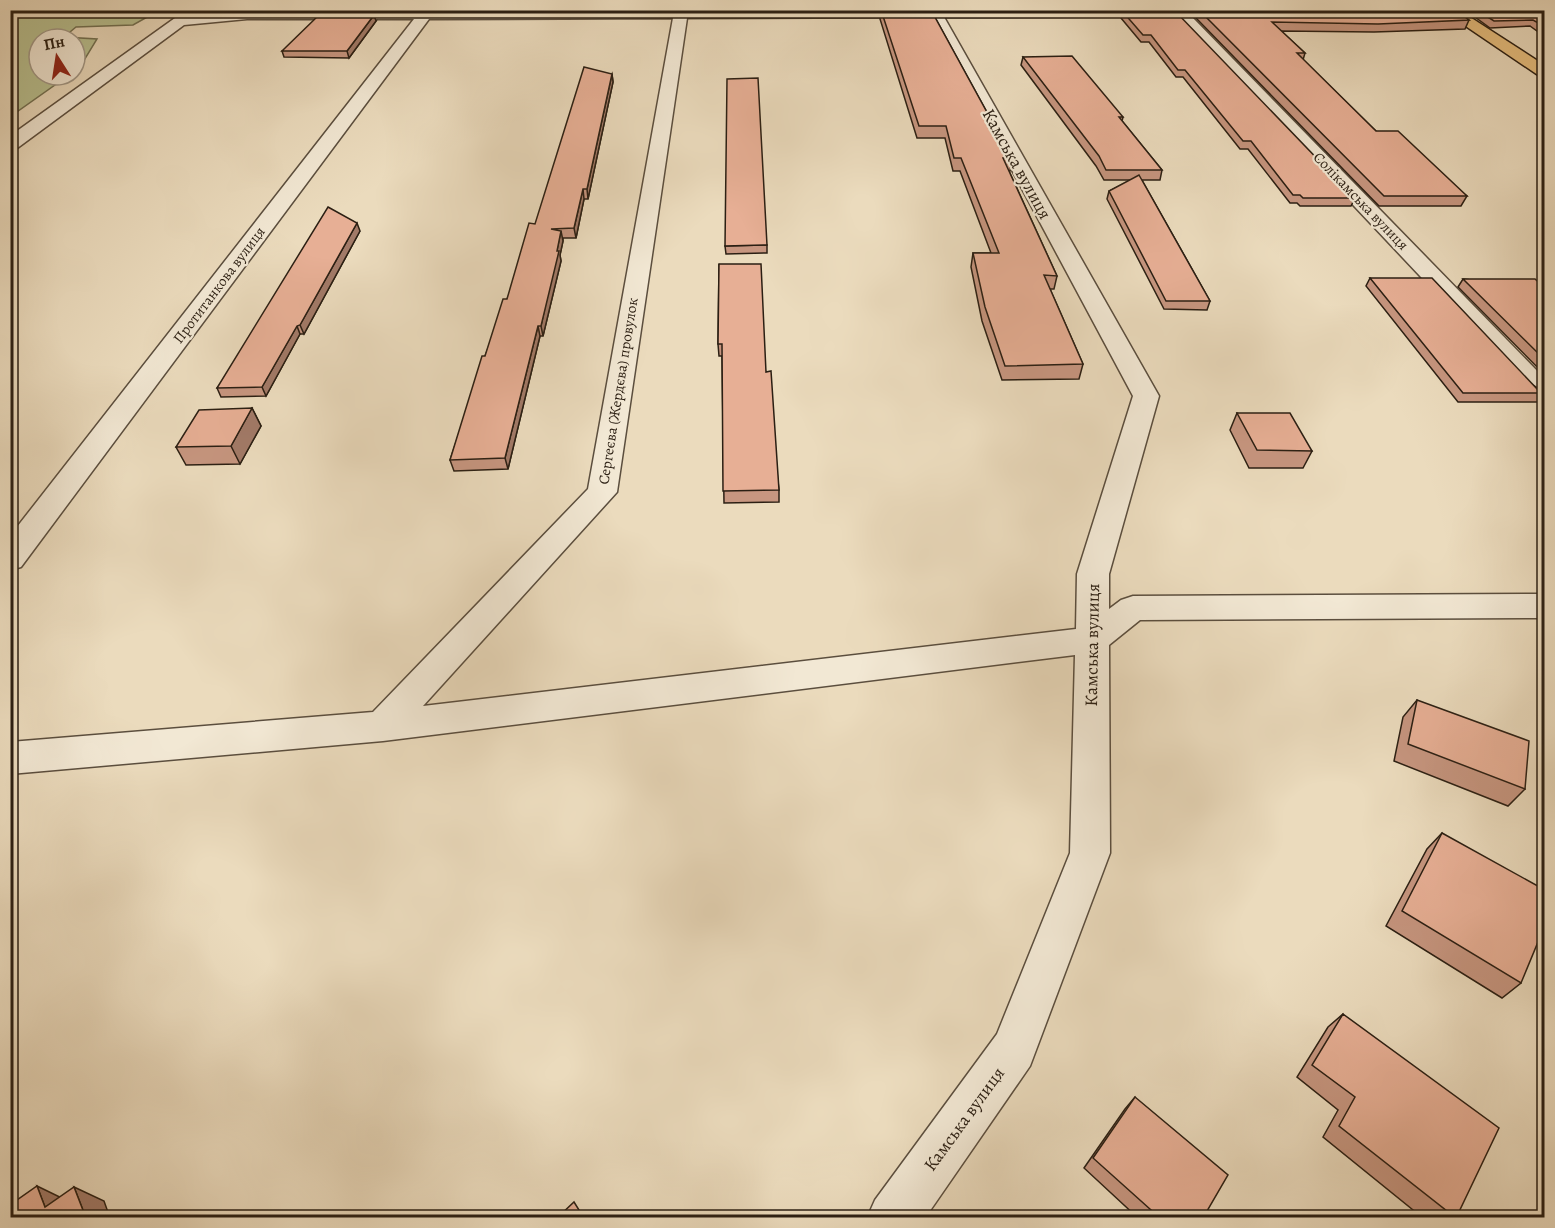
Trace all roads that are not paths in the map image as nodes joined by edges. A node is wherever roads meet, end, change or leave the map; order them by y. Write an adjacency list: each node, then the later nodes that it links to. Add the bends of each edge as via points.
1 (1178, 11): 5 (street); 6 (street); 12 (street, Солікамська вулиця)
2 (1450, 11): 3 (street); 7 (street); 10 (main road)
3 (1545, 11)
4 (681, 12): 5 (street); 9 (street); 16 (street, Сергеєва (Жердєва) провулок, via 602,492)
5 (933, 12): 15 (street, Камська вулиця, via 1146,396 1093,574)
6 (1261, 12)
7 (1403, 12)
8 (250, 13): 9 (street); 11 (street, via 180,21)
9 (426, 13): 13 (street, Протитанкова вулиця)
10 (1545, 72)
11 (10, 145)
12 (1545, 392)
13 (10, 559)
14 (1545, 606): 15 (street, via 1133,608)
15 (1092, 639): 16 (street); 18 (street, Камська вулиця, via 1090,853 1014,1050)
16 (383, 726): 17 (street)
17 (10, 758)
18 (892, 1218)

